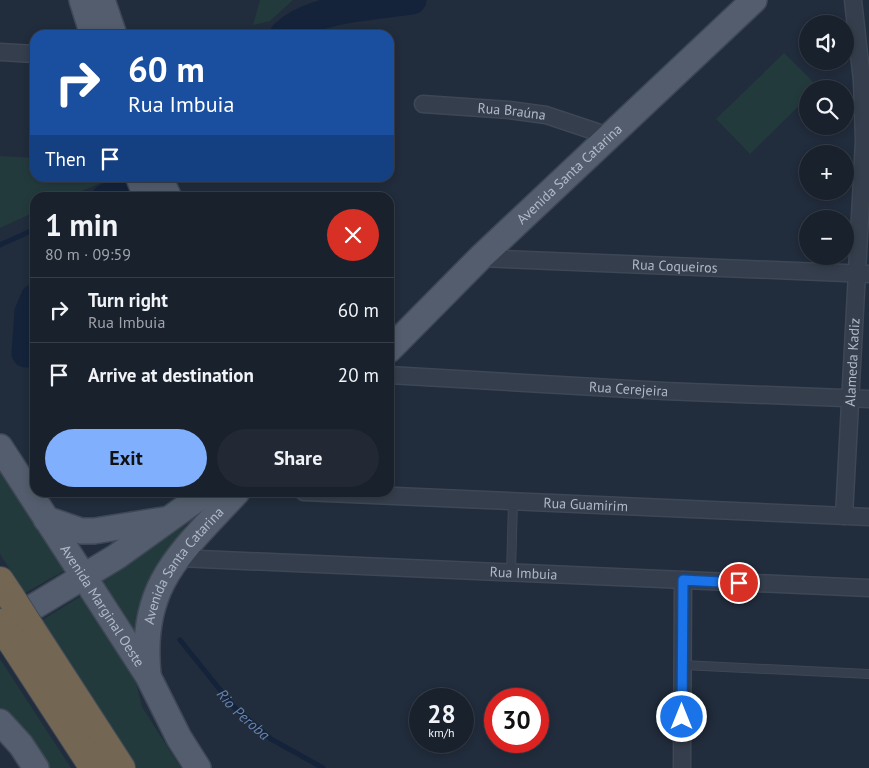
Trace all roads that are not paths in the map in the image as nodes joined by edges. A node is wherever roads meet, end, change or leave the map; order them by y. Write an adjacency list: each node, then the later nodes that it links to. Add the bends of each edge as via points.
1 (82, 0): 6 (main road)
2 (102, 0): 7 (main road)
3 (736, 0): 12 (main road, Avenida Santa Catarina)
4 (754, 0): 13 (main road, Avenida Santa Catarina)
5 (853, 0): 10 (street, Alameda Kadiz)
6 (91, 30)
7 (112, 30)
8 (0, 52): 9 (street)
9 (30, 54)
10 (866, 81): 14 (street, Alameda Kadiz)
11 (423, 104): 12 (street, Rua Braúna, via 546,115)
12 (597, 132): 15 (main road, Avenida Santa Catarina, via 415,306)
13 (480, 258): 14 (street, Rua Coqueiros); 16 (main road, Avenida Santa Catarina)
14 (863, 273): 18 (street, Alameda Kadiz)
15 (394, 321)
16 (394, 345)
17 (394, 376): 18 (street, Rua Cerejeira)
18 (851, 398): 19 (street, Rua Cerejeira); 27 (street, Alameda Kadiz)
19 (869, 399)
20 (0, 447): 21 (main road, Avenida Marginal Oeste)
21 (30, 493)
22 (394, 496): 26 (street, Rua Guamirim)
23 (32, 497): 29 (main road, Avenida Marginal Oeste)
24 (200, 497): 30 (main road, Avenida Santa Catarina)
25 (233, 497): 31 (main road, Avenida Santa Catarina)
26 (513, 502): 27 (street, Rua Guamirim); 32 (lane)
27 (844, 516): 28 (street, Rua Guamirim)
28 (869, 517)
29 (46, 518): 30 (main road, via 81,531 103,531); 33 (main road, Avenida Marginal Oeste)
30 (171, 518): 33 (main road, Avenida Santa Catarina)
31 (178, 558): 32 (street, Rua Imbuia); 39 (main road, Avenida Santa Catarina, via 163,580 151,607 146,650)
32 (510, 573): 34 (street, Rua Imbuia)
33 (84, 577): 36 (main road, Avenida Santa Catarina); 39 (main road, Avenida Marginal Oeste)
34 (683, 580): 35 (street, Rua Imbuia); 37 (street)
35 (869, 588)
36 (9, 617): 42 (highway); 43 (highway)
37 (683, 665): 38 (lane); 45 (street)
38 (869, 674)
39 (148, 676): 44 (main road, Avenida Marginal Oeste, via 175,732)
40 (0, 722): 41 (main road)
41 (36, 768)
42 (94, 768)
43 (121, 768)
44 (198, 768)
45 (682, 768)

